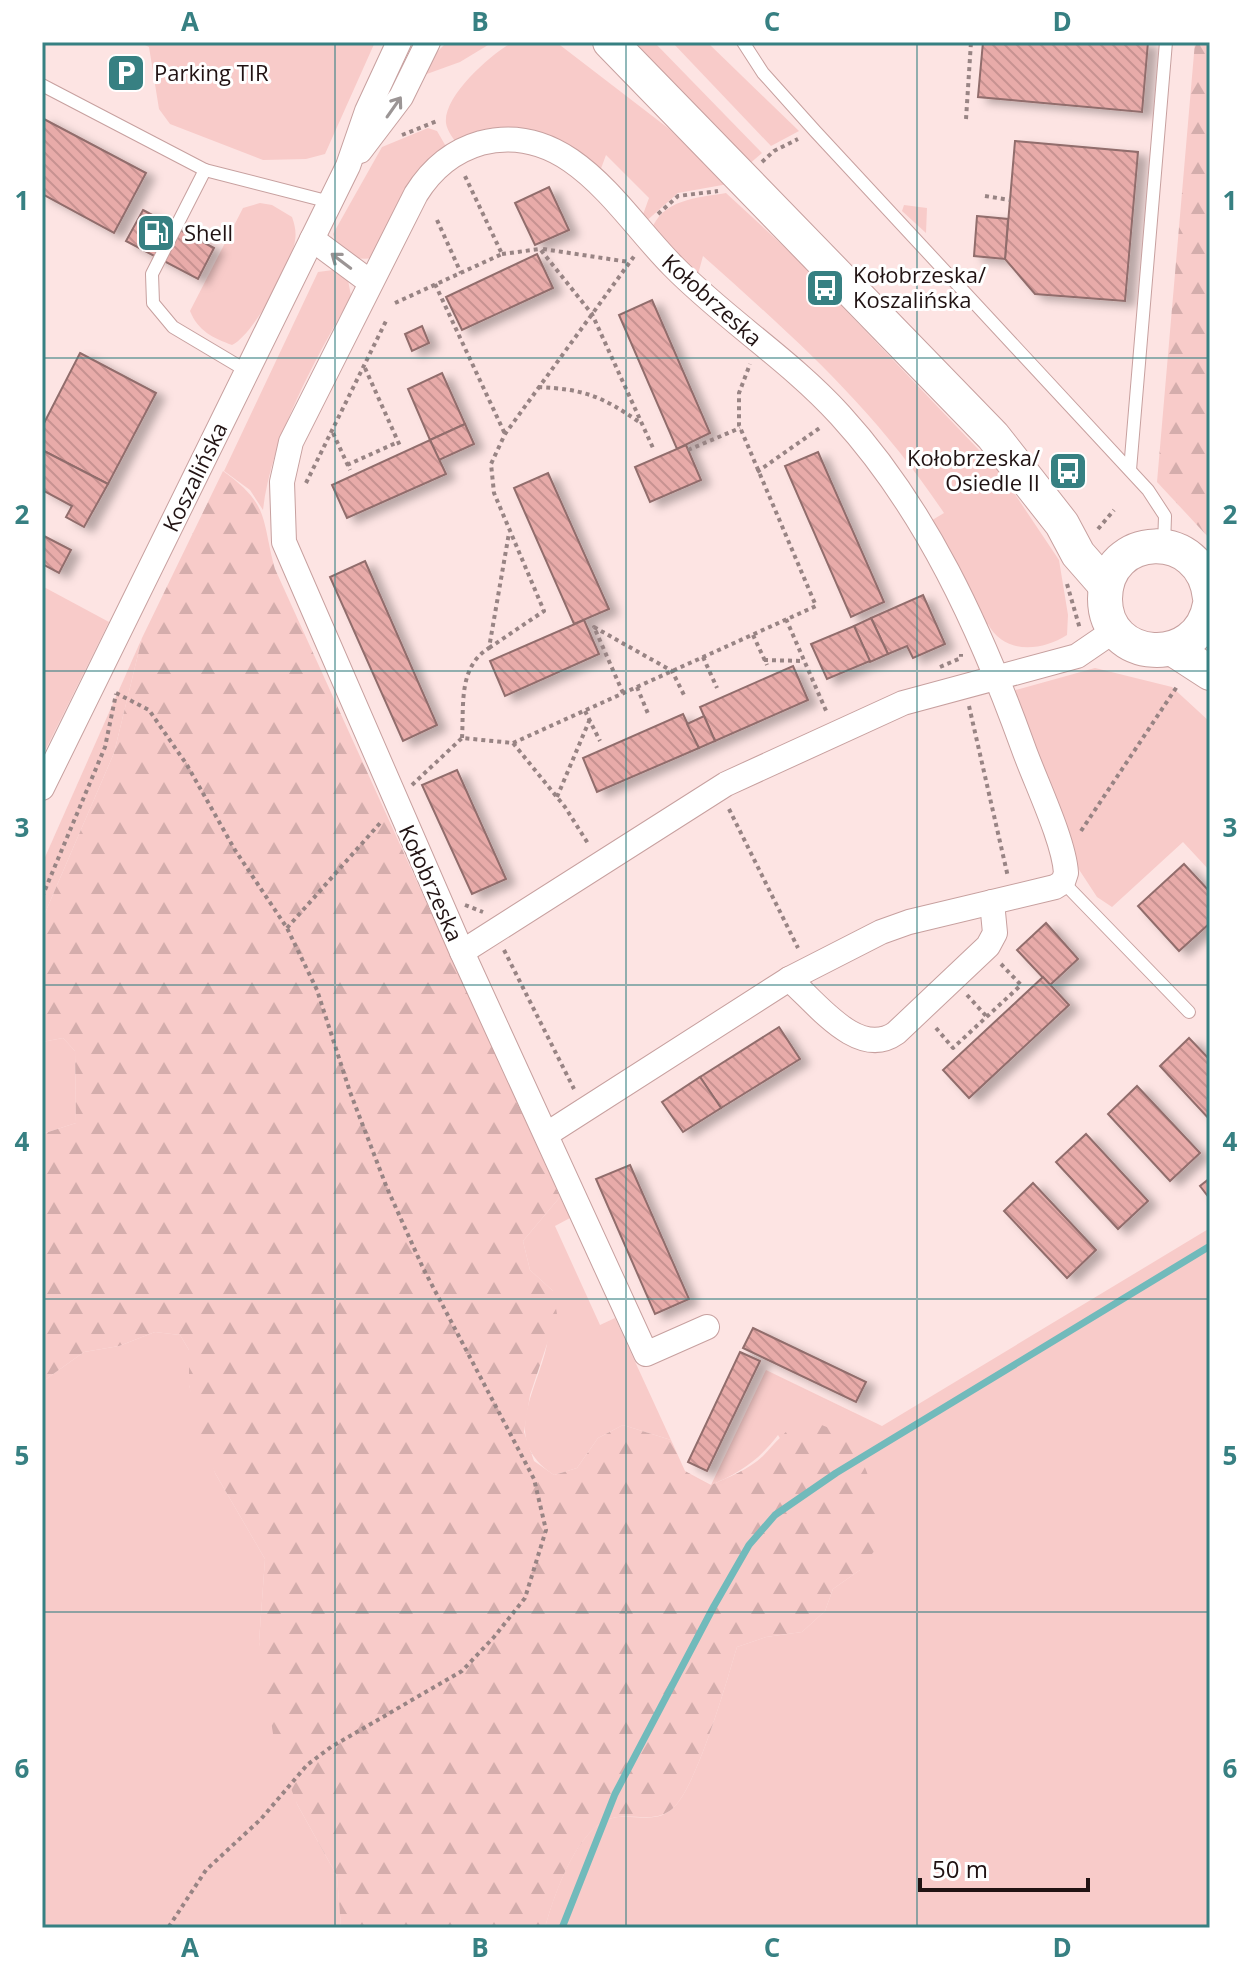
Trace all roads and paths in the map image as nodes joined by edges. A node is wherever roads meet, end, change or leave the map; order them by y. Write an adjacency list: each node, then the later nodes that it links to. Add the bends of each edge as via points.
1 (399, 42): 13 (street, Koszalińska)
2 (428, 42): 13 (street, Koszalińska, one-way to 2, via 401,97)
3 (581, 42): 9 (main road)
4 (610, 42): 9 (main road)
5 (743, 42): 11 (lane)
6 (971, 42): 10 (path)
7 (1166, 42): 44 (lane)
8 (42, 85): 15 (lane)
9 (669, 102): 47 (main road, via 993,436)
10 (966, 119)
11 (815, 131): 12 (path); 44 (lane)
12 (771, 154)
13 (348, 166): 19 (street, Koszalińska)
14 (461, 168): 25 (path)
15 (205, 170): 19 (lane); 35 (lane, via 152,274 153,303 173,327)
16 (731, 189): 20 (path, via 678,196)
17 (985, 196): 18 (path)
18 (1010, 200)
19 (330, 202): 22 (street, Koszalińska)
20 (655, 216)
21 (437, 220): 27 (path)
22 (312, 239): 28 (street, one-way to 22); 35 (street, Koszalińska)
23 (641, 248): 26 (path)
24 (540, 249): 25 (path); 26 (path); 31 (path)
25 (502, 254): 27 (path)
26 (630, 262): 31 (path)
27 (461, 273): 29 (path)
28 (370, 282): 62 (street, Kołobrzeska, via 416,194 446,160 467,148 501,140 534,143 565,155 586,171 673,267 825,401 860,439 941,555); 90 (street, Kołobrzeska, via 291,442 282,482 284,542)
29 (435, 284): 30 (path); 41 (path)
30 (395, 303)
31 (592, 314): 36 (path); 38 (path)
32 (387, 319): 34 (path)
33 (754, 354): 39 (path, via 739,393)
34 (364, 366): 40 (path); 40 (path, via 399,444 349,468)
35 (247, 371): 78 (street, Koszalińska)
36 (538, 387): 38 (path, via 607,399); 41 (path)
37 (829, 422): 45 (path)
38 (641, 423): 42 (path)
39 (740, 428): 43 (path); 45 (path)
40 (333, 433): 46 (path)
41 (505, 434): 48 (path, via 490,478)
42 (653, 448)
43 (688, 450)
44 (1130, 470): 49 (lane, via 1165,516)
45 (757, 472): 53 (path, via 816,606)
46 (305, 487)
47 (1062, 524): 50 (main road); 51 (main road, via 1078,554)
48 (510, 531): 56 (path); 56 (path, via 544,611)
49 (1164, 546): 50 (main road); 52 (main road, via 1192,558)
50 (1128, 555): 51 (main road)
51 (1106, 586): 54 (main road)
52 (1207, 601): 57 (main road, via 1189,641)
53 (786, 619): 55 (path); 60 (path)
54 (1115, 630): 57 (main road, via 1141,648); 62 (street, Kołobrzeska, via 1077,656)
55 (753, 634): 58 (path); 60 (path, via 766,663)
56 (489, 648): 75 (path, via 472,660 466,674)
57 (1173, 649): 63 (main road)
58 (703, 657): 61 (path); 67 (path)
59 (961, 658): 65 (path)
60 (804, 661): 74 (path)
61 (672, 671): 66 (path); 69 (path, via 594,627); 70 (path)
62 (997, 676): 65 (street, Kołobrzeska); 83 (street, Kołobrzeska)
63 (1195, 678): 83 (path, via 1074,842)
64 (123, 679): 68 (path)
65 (965, 685): 74 (street, Kołobrzeska, via 903,703); 87 (path)
66 (637, 687): 69 (path); 72 (path)
67 (717, 688)
68 (116, 693): 86 (path, via 105,747); 88 (path, via 149,710)
69 (623, 693): 71 (path)
70 (684, 695)
71 (585, 711): 73 (path); 77 (path)
72 (649, 716)
73 (590, 719): 76 (path); 81 (path)
74 (836, 733): 79 (street, Kołobrzeska)
75 (462, 738): 77 (path); 80 (path)
76 (600, 741)
77 (513, 743): 81 (path)
78 (42, 788)
79 (718, 788): 90 (street, Kołobrzeska); 92 (path)
80 (406, 791)
81 (557, 797): 84 (path)
82 (388, 813): 88 (path)
83 (1059, 848): 85 (street, Kołobrzeska)
84 (595, 854)
85 (1063, 882): 87 (street); 94 (lane)
86 (42, 897)
87 (1002, 900): 92 (street, via 894,926); 92 (street, via 988,946 883,1041 858,1038)
88 (287, 928): 100 (path, via 317,990 387,1188 534,1479 546,1530 525,1598 462,1671 307,1765 261,1819 206,1870)
89 (499, 940): 97 (path)
90 (462, 952): 98 (street, Kołobrzeska)
91 (994, 956): 96 (path, via 1021,985)
92 (799, 974): 97 (street)
93 (960, 987): 96 (path)
94 (1189, 1012)
95 (926, 1017): 96 (path, via 953,1048)
96 (987, 1017)
97 (585, 1110): 98 (street)
98 (547, 1134): 99 (street, Kołobrzeska, via 646,1354)
99 (707, 1327)
100 (168, 1928)

